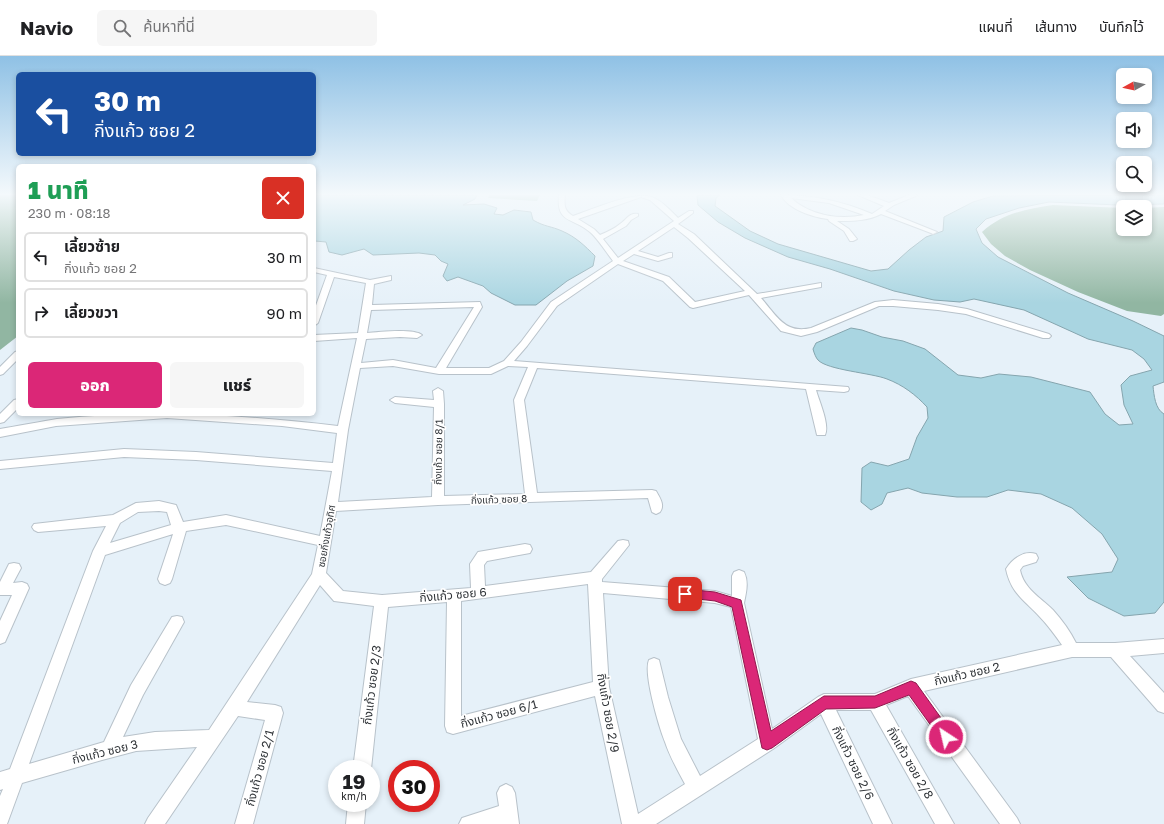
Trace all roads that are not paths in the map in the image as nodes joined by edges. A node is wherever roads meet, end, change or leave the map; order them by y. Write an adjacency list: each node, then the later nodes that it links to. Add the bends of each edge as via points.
1 (593, 231): 8 (street)
2 (613, 231): 8 (street)
3 (663, 231): 10 (street)
4 (685, 231): 18 (street)
5 (848, 231): 9 (street)
6 (930, 231): 7 (street)
7 (933, 232)
8 (599, 238): 12 (street)
9 (853, 239)
10 (632, 251): 11 (street, via 658,260); 12 (street)
11 (669, 255)
12 (617, 261): 18 (street, via 666,279 693,305); 26 (street, via 554,304)
13 (316, 270): 14 (street)
14 (331, 274): 16 (street); 20 (street)
15 (388, 278): 16 (street)
16 (370, 282): 19 (street, ซอยกิ่งแก้วอุทิศ)
17 (818, 285): 18 (street)
18 (753, 294): 23 (street, via 784,329 801,333 878,304 893,303 968,312)
19 (367, 308): 21 (street, ซอยกิ่งแก้วอุทิศ); 29 (street, via 478,304)
20 (316, 317)
21 (362, 335): 22 (street); 24 (street); 27 (street, ซอยกิ่งแก้วอุทิศ)
22 (417, 335)
23 (1046, 336)
24 (316, 338)
25 (16, 356): 30 (street)
26 (507, 363): 28 (street); 29 (street, via 491,371)
27 (355, 366): 29 (street, via 392,363); 43 (street, ซอยกิ่งแก้วอุทิศ)
28 (533, 366): 31 (street); 48 (street, via 519,400)
29 (439, 371)
30 (0, 372)
31 (810, 386): 32 (street); 44 (street)
32 (844, 389)
33 (438, 391): 36 (street, กิ่งแก้ว ซอย 8/1)
34 (395, 400): 36 (street)
35 (16, 404): 41 (street)
36 (439, 404): 49 (street, กิ่งแก้ว ซอย 8/1)
37 (63, 416): 42 (street)
38 (115, 416): 42 (street)
39 (197, 416): 40 (street)
40 (283, 419): 43 (street)
41 (0, 420)
42 (56, 423): 45 (street)
43 (343, 430): 47 (street, ซอยกิ่งแก้วอุทิศ)
44 (822, 432)
45 (0, 433)
46 (0, 465): 47 (street, via 124,453)
47 (338, 467): 50 (street, ซอยกิ่งแก้วอุทิศ)
48 (532, 498): 49 (street, กิ่งแก้ว ซอย 8); 51 (street, กิ่งแก้ว ซอย 8, via 652,494)
49 (438, 501): 50 (street, กิ่งแก้ว ซอย 8)
50 (330, 507): 55 (street, ซอยกิ่งแก้วอุทิศ)
51 (656, 509)
52 (115, 520): 53 (street); 54 (street, via 136,508 160,506 172,508); 58 (street)
53 (38, 527)
54 (178, 528): 55 (street, via 226,520); 58 (street); 63 (street, via 180,533)
55 (325, 542): 61 (street, ซอยกิ่งแก้วอุทิศ)
56 (623, 545): 64 (street)
57 (525, 549): 65 (street, via 483,556 477,564)
58 (100, 551): 85 (street)
59 (1031, 558): 72 (street, via 1018,562 1013,569 1015,580 1021,591 1046,613 1064,635)
60 (14, 568): 70 (street, via 2,590 22,588)
61 (319, 575): 67 (street, กิ่งแก้ว ซอย 6, via 339,597); 80 (street, ซอยกิ่งแก้วอุทิศ)
62 (740, 576): 68 (street)
63 (165, 579)
64 (596, 582): 65 (street, กิ่งแก้ว ซอย 6); 68 (street, กิ่งแก้ว ซอย 6, via 715,596); 75 (street, กิ่งแก้ว ซอย 2/9)
65 (478, 593): 66 (street, กิ่งแก้ว ซอย 6)
66 (454, 596): 67 (street, กิ่งแก้ว ซอย 6); 75 (street, กิ่งแก้ว ซอย 6/1, via 453,726)
67 (382, 601): 84 (street, กิ่งแก้ว ซอย 2/3)
68 (737, 603): 82 (street)
69 (177, 622): 83 (street, via 137,690)
70 (0, 637)
71 (1164, 646): 73 (street, กิ่งแก้ว ซอย 2)
72 (1072, 650): 73 (street, กิ่งแก้ว ซอย 2); 76 (street, กิ่งแก้ว ซอย 2)
73 (1115, 650): 79 (street)
74 (654, 665): 86 (street, via 673,742)
75 (601, 687): 95 (street, กิ่งแก้ว ซอย 2/9)
76 (911, 687): 78 (street, กิ่งแก้ว ซอย 2); 99 (street)
77 (824, 702): 78 (street, กิ่งแก้ว ซอย 2); 82 (street); 97 (street, กิ่งแก้ว ซอย 2/6)
78 (875, 702): 98 (street, กิ่งแก้ว ซอย 2/8)
79 (1164, 705)
80 (234, 708): 81 (street, ซอยกิ่งแก้วอุทิศ); 92 (street, กิ่งแก้ว ซอย 2/1, via 275,713)
81 (212, 738): 83 (street, กิ่งแก้ว ซอย 3, via 166,739); 91 (street, ซอยกิ่งแก้วอุทิศ)
82 (767, 743): 86 (street)
83 (109, 750): 85 (street, กิ่งแก้ว ซอย 3)
84 (363, 760)
85 (8, 779): 90 (street)
86 (696, 787): 96 (street)
87 (506, 793): 89 (street)
88 (356, 812): 93 (street)
89 (509, 818): 94 (street)
90 (0, 820)
91 (154, 824)
92 (244, 824)
93 (355, 824)
94 (468, 824)
95 (631, 824)
96 (639, 824)
97 (883, 824)
98 (945, 824)
99 (1011, 824)

